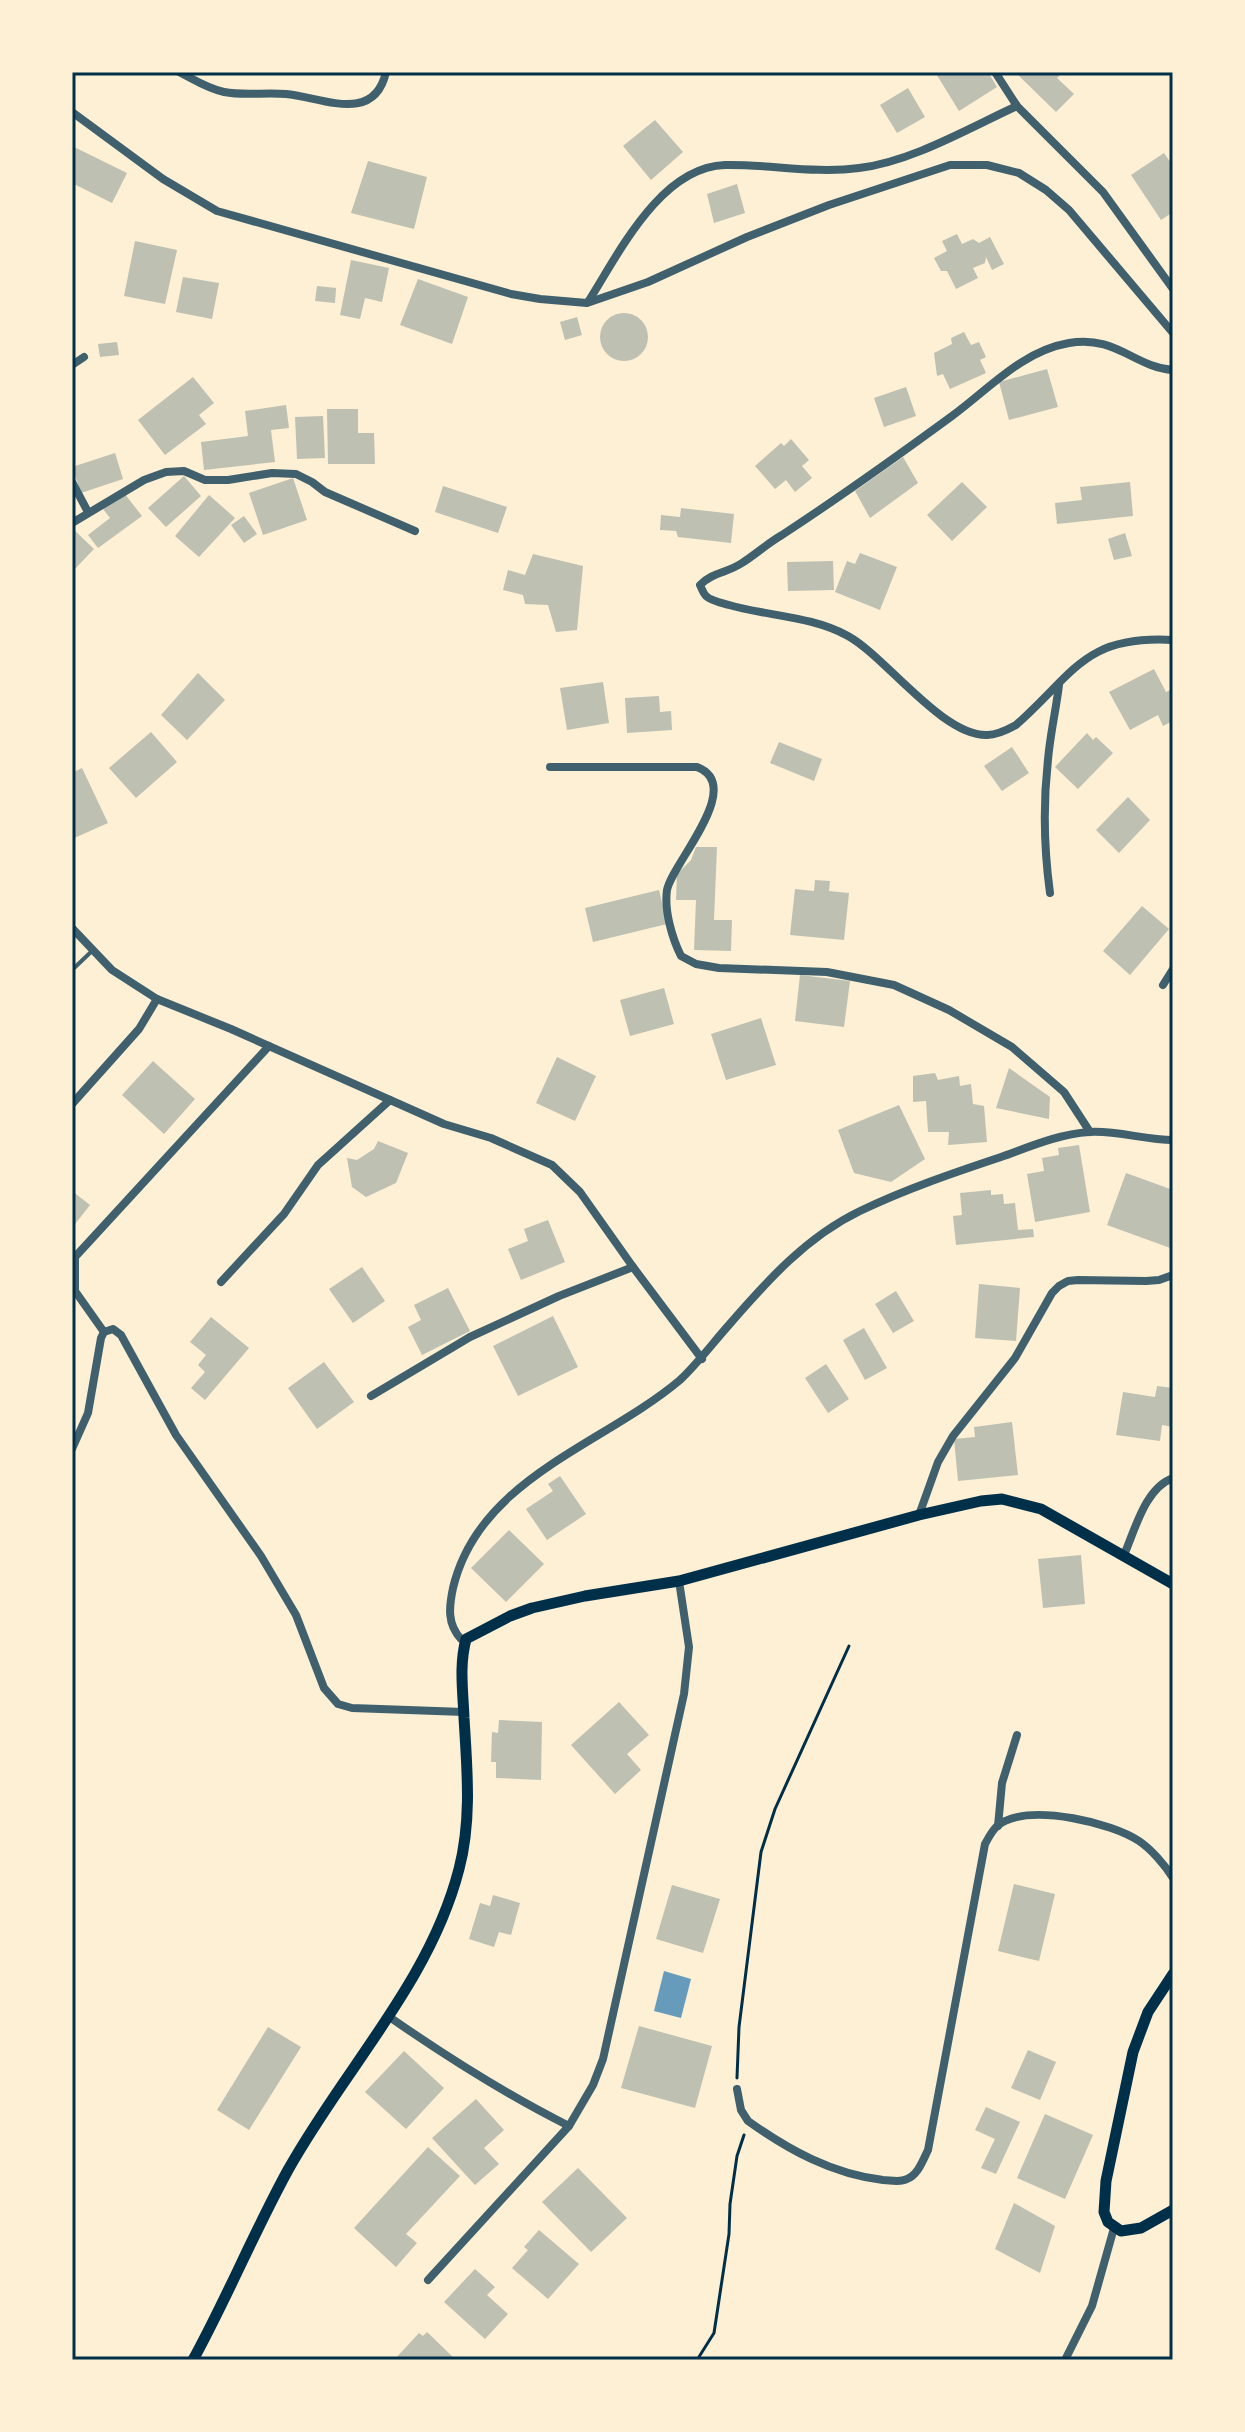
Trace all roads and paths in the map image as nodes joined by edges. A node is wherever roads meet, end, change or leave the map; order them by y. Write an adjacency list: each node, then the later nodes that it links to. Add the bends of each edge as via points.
1 (179, 72): 2 (street, via 224,92 290,94 342,105 362,102 377,92)
2 (386, 72)
3 (995, 72): 4 (street)
4 (1017, 106): 6 (street, via 1103,192); 7 (street, via 878,165 840,170 723,165 701,169 648,211)
5 (72, 112): 7 (street, via 163,179 217,211 511,294)
6 (1173, 289)
7 (587, 303): 8 (street, via 829,205 950,165 987,165 1019,173 1069,210)
8 (1173, 333)
9 (84, 357): 10 (street)
10 (72, 365)
11 (1173, 370): 17 (street, via 1120,348 1086,341 1040,351 848,493 740,565 709,576 700,585 706,597 719,603 848,636 939,713 972,732 991,735 1016,725)
12 (72, 482): 13 (street)
13 (88, 512): 14 (street); 15 (street, via 166,472 184,471 205,480 296,474)
14 (72, 523)
15 (415, 531)
16 (1173, 640): 17 (street, via 1105,647)
17 (1059, 684): 19 (street, via 1047,779)
18 (550, 767): 29 (street, via 697,767 710,775 714,783 709,809 667,888 674,938 686,960 719,968 827,972 894,985 1012,1047 1064,1092)
19 (1050, 893)
20 (72, 928): 21 (street)
21 (92, 951): 23 (lane); 25 (street)
22 (1173, 969): 24 (street)
23 (72, 970)
24 (1163, 985)
25 (157, 999): 26 (street); 28 (street, via 139,1029)
26 (269, 1046): 27 (street); 34 (street, via 75,1257 75,1291)
27 (390, 1100): 31 (street, via 552,1165 580,1192); 33 (street, via 318,1165 284,1214)
28 (72, 1104)
29 (1090, 1132): 30 (street); 35 (street, via 937,1178 856,1213 789,1259)
30 (1173, 1140)
31 (633, 1267): 35 (street); 36 (street, via 470,1337)
32 (1173, 1275): 39 (street, via 1159,1280 1078,1280 1059,1286 1007,1369 953,1436)
33 (221, 1282)
34 (104, 1332): 37 (street, via 88,1413); 45 (street, via 113,1329 121,1335 176,1435 261,1556 296,1615 331,1698 352,1708)
35 (702, 1359): 43 (street, via 499,1507 475,1538 454,1587 450,1619 457,1636)
36 (371, 1396)
37 (72, 1449)
38 (1173, 1478): 40 (street, via 1153,1492)
39 (919, 1515): 40 (main road, via 981,1501 1020,1502); 41 (main road)
40 (1124, 1555): 42 (main road)
41 (679, 1581): 43 (main road, via 532,1608); 53 (street, via 689,1647 684,1694 603,2059)
42 (1173, 1584)
43 (466, 1639): 45 (main road, via 461,1661)
44 (849, 1646): 51 (path, via 775,1809 761,1852 739,2027)
45 (464, 1712): 50 (main road, via 468,1821 461,1865 430,1946)
46 (1017, 1735): 47 (street, via 1002,1783)
47 (998, 1826): 48 (street, via 1033,1815 1087,1820 1140,1842); 52 (street, via 985,1844 928,2150 909,2179 871,2178 816,2163)
48 (1173, 1878)
49 (1173, 1974): 55 (main road, via 1148,2012 1129,2066 1104,2196 1104,2212)
50 (388, 2016): 53 (street, via 509,2096); 57 (main road, via 288,2170)
51 (737, 2089): 52 (street)
52 (748, 2121): 58 (path, via 737,2156 714,2333)
53 (569, 2126): 56 (street)
54 (1173, 2210): 55 (main road, via 1141,2228)
55 (1114, 2228): 59 (street, via 1092,2306)
56 (428, 2280)
57 (193, 2360)
58 (697, 2360)
59 (1065, 2360)

